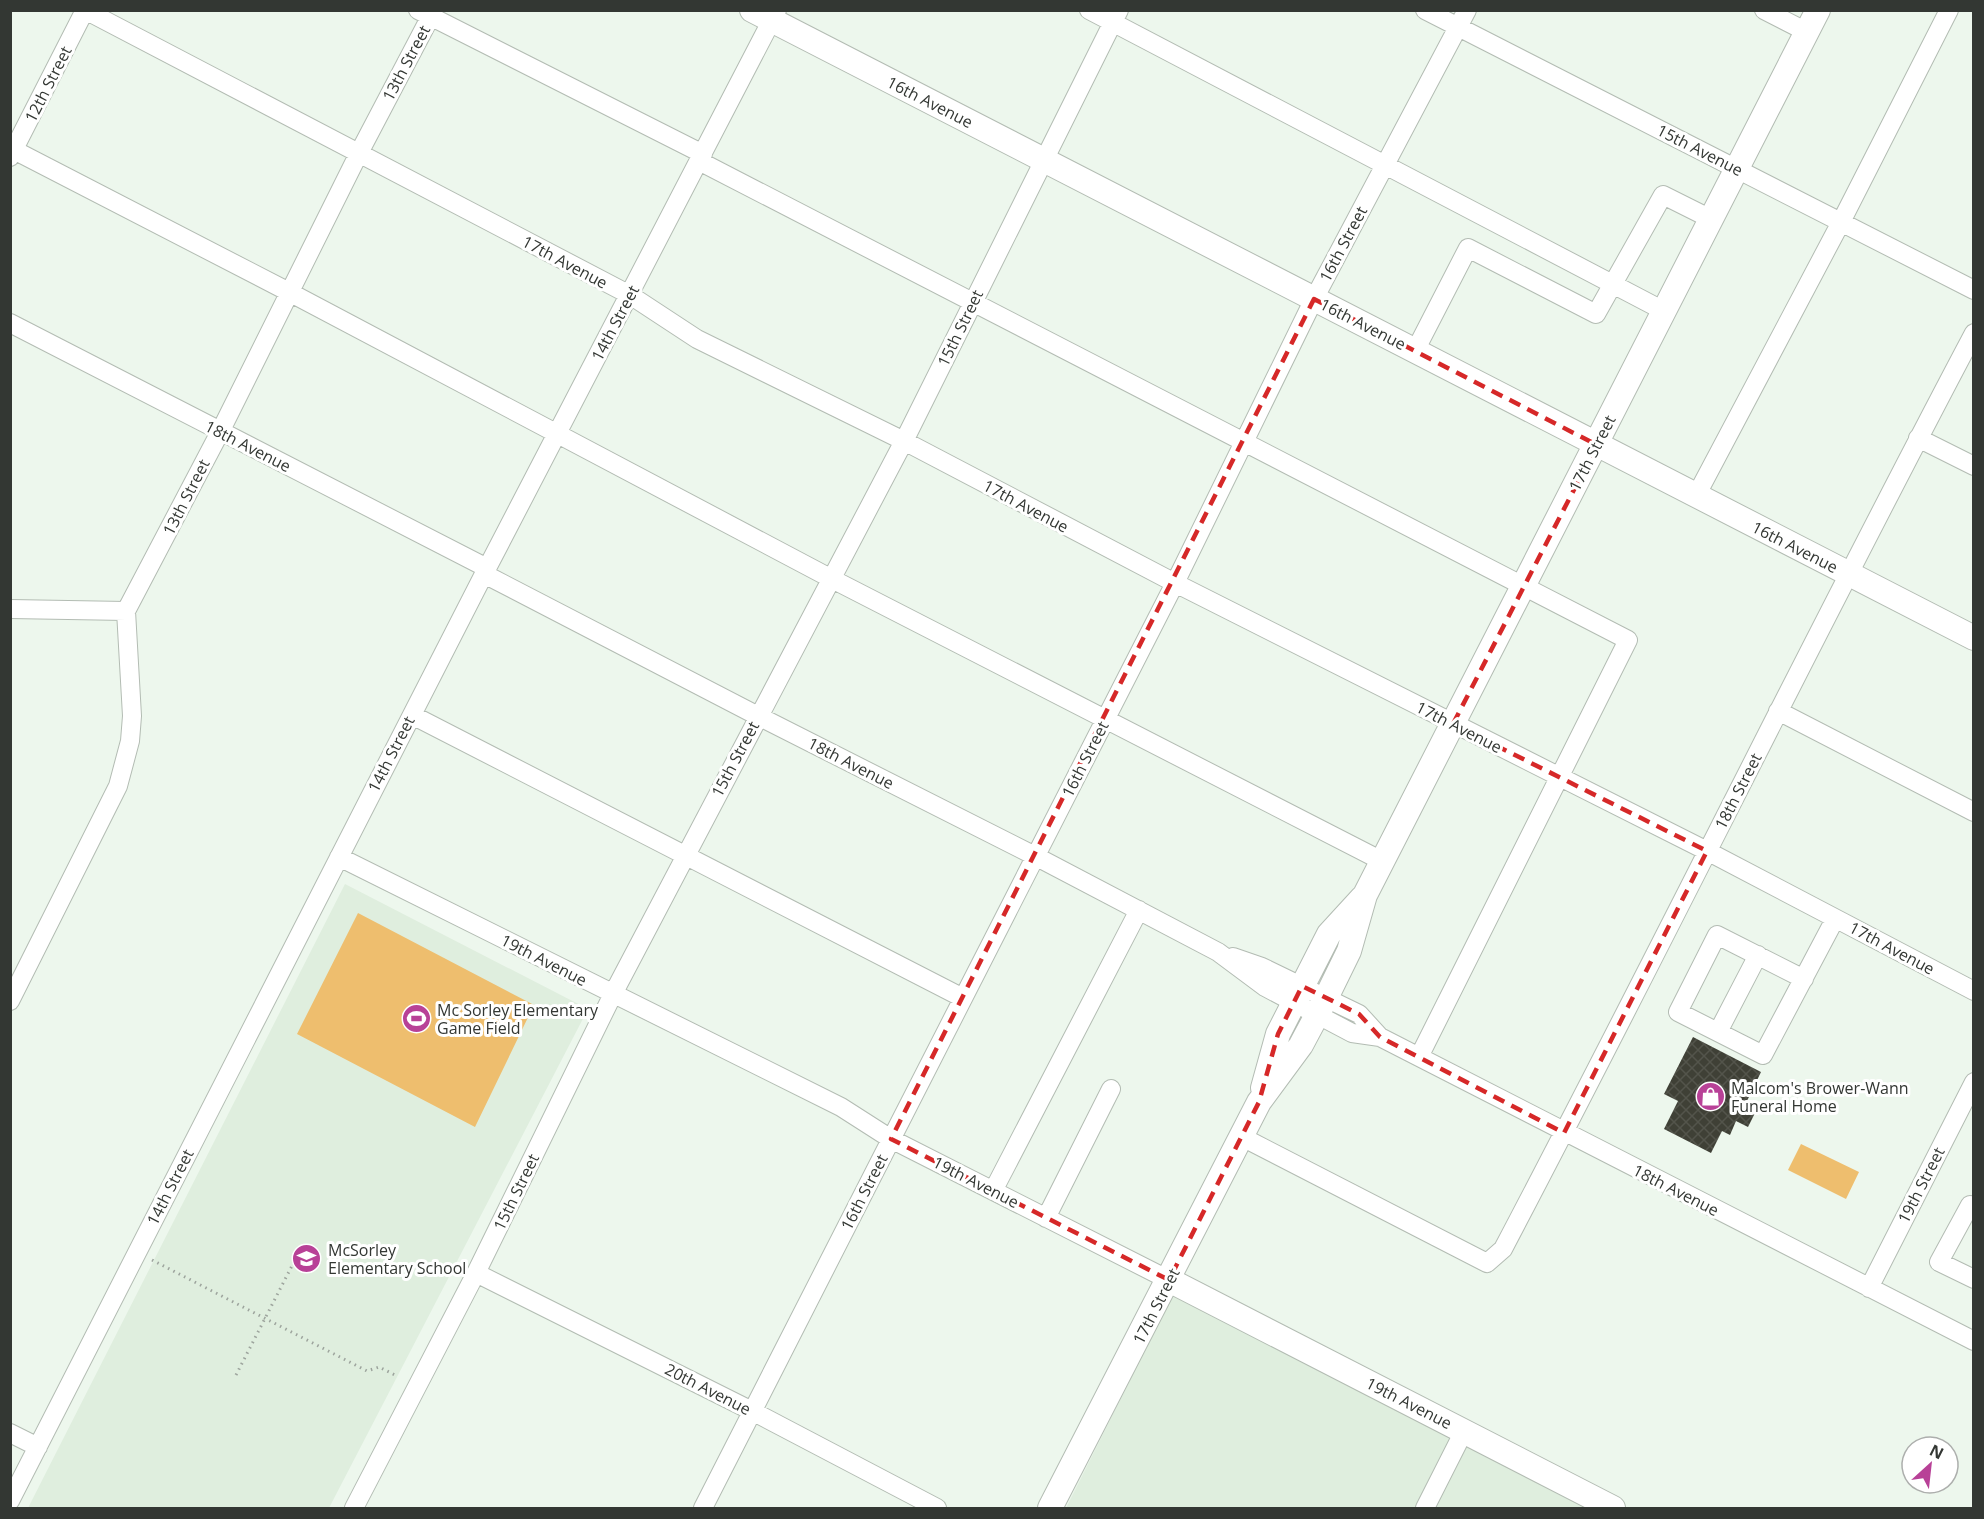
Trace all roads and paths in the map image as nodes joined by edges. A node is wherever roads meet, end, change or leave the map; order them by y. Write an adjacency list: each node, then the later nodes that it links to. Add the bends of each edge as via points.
1 (1089, 10): 10 (street)
2 (1425, 10): 11 (street, 15th Avenue)
3 (1467, 10): 11 (street, 16th Street)
4 (1764, 10): 12 (street)
5 (1818, 10): 12 (main road, 17th Street)
6 (1949, 10): 20 (street)
7 (85, 11): 13 (street, 12th Street); 14 (street, 17th Avenue)
8 (428, 13): 14 (street, 13th Street); 15 (street)
9 (767, 14): 15 (street, 14th Street); 16 (main road, 16th Avenue)
10 (1116, 17): 16 (street, 15th Street); 17 (street)
11 (1458, 28): 17 (street, 16th Street); 18 (street, 15th Avenue)
12 (1807, 32): 18 (main road, 17th Street)
13 (12, 152): 23 (street)
14 (359, 153): 23 (street, 13th Street); 24 (street, 17th Avenue)
15 (701, 158): 24 (street, 14th Street); 26 (street)
16 (1043, 160): 25 (main road, 16th Avenue); 26 (street, 15th Street)
17 (1386, 164): 21 (street); 25 (street, 16th Street)
18 (1737, 168): 19 (main road, 17th Street); 20 (street, 15th Avenue)
19 (1711, 219): 21 (street, via 1663,195); 27 (main road, 17th Street)
20 (1841, 222): 22 (street, 15th Avenue); 38 (street)
21 (1613, 284): 27 (street); 30 (street, via 1596,314 1468,248)
22 (1974, 290)
23 (290, 292): 31 (street, 13th Street); 32 (street)
24 (630, 295): 32 (street, 14th Street); 34 (street, 17th Avenue, via 697,339)
25 (1314, 299): 30 (main road, 16th Avenue); 35 (street, 16th Street)
26 (972, 303): 34 (street, 15th Street); 35 (street)
27 (1664, 311): 36 (main road, 17th Street)
28 (10, 322): 31 (street, 18th Avenue)
29 (1974, 333): 33 (street, 18th Street)
30 (1415, 351): 36 (main road, 16th Avenue)
31 (220, 432): 39 (street, 18th Avenue); 45 (street, 13th Street)
32 (558, 433): 39 (street, 14th Street); 41 (street)
33 (1918, 438): 37 (street); 40 (street, 18th Street)
34 (904, 441): 41 (street, 15th Street); 42 (street, 17th Avenue)
35 (1243, 443): 42 (street, 16th Street); 43 (street)
36 (1597, 445): 38 (main road, 16th Avenue); 43 (main road, 17th Street)
37 (1974, 466)
38 (1696, 495): 40 (main road, 16th Avenue)
39 (485, 571): 48 (street, 14th Street); 49 (street, 18th Avenue)
40 (1848, 574): 46 (main road, 16th Avenue); 47 (street, 18th Street)
41 (832, 579): 49 (street, 15th Street); 50 (street)
42 (1175, 583): 50 (street, 16th Street); 51 (street, 17th Avenue)
43 (1523, 587): 51 (main road, 17th Street); 52 (street, via 1628,640)
44 (10, 609): 45 (street)
45 (126, 611): 68 (street, via 132,716 126,760 118,786)
46 (1974, 638)
47 (1778, 711): 53 (street); 54 (street, 18th Street)
48 (411, 715): 55 (street); 57 (street, 14th Street)
49 (758, 716): 55 (street, 15th Street); 56 (street, 18th Avenue)
50 (1106, 718): 56 (street, 16th Street); 58 (street)
51 (1453, 723): 52 (street, 17th Avenue); 58 (main road, 17th Street)
52 (1560, 778): 54 (street, 17th Avenue); 71 (street)
53 (1974, 812)
54 (1707, 851): 61 (street, 17th Avenue); 75 (street, 18th Street)
55 (686, 854): 65 (street, 15th Street); 67 (street)
56 (1035, 856): 60 (street, 18th Avenue); 67 (street, 16th Street)
57 (339, 857): 65 (street, 19th Avenue); 94 (street, 14th Street)
58 (1382, 861): 59 (main road, 17th Street)
59 (1365, 895): 66 (main road, 17th Street, via 1329,934); 69 (main road, 17th Street, via 1348,951)
60 (1139, 910): 66 (street, 18th Avenue, via 1218,952 1262,967); 78 (street)
61 (1835, 919): 63 (street); 64 (street, 17th Avenue)
62 (1758, 955): 63 (street); 70 (street); 70 (street, via 1717,935 1678,1012)
63 (1804, 979): 70 (street, via 1763,1055)
64 (1974, 991)
65 (613, 994): 77 (street, 19th Avenue, via 841,1107); 83 (street, 15th Street)
66 (1298, 994): 69 (street, 18th Avenue); 74 (main road, 17th Street, via 1278,1034)
67 (963, 998): 77 (street, 16th Street)
68 (10, 1001)
69 (1322, 1006): 71 (street, 18th Avenue, via 1352,1033 1380,1037); 74 (main road, 17th Street, via 1301,1045)
70 (1718, 1032)
71 (1419, 1057): 75 (street, 18th Avenue)
72 (1974, 1082): 86 (street, 19th Street)
73 (1111, 1089): 80 (street)
74 (1259, 1102): 76 (main road, 17th Street)
75 (1564, 1132): 76 (street, 18th Street, via 1503,1249 1487,1263); 86 (street, 18th Avenue)
76 (1242, 1137): 85 (main road, 17th Street)
77 (891, 1139): 78 (street, 19th Avenue); 91 (street, 16th Street)
78 (993, 1191): 80 (street, 19th Avenue)
79 (1974, 1207): 84 (street, via 1971,1205 1939,1262)
80 (1046, 1218): 85 (street, 19th Avenue)
81 (298, 1254): 87 (path)
82 (150, 1259): 87 (path)
83 (476, 1273): 91 (street, 20th Avenue); 96 (street, 15th Street)
84 (1973, 1279)
85 (1169, 1280): 92 (main road, 19th Avenue); 99 (main road, 17th Street)
86 (1869, 1288): 88 (street, 18th Avenue)
87 (265, 1318): 89 (path); 90 (path, via 367,1371 379,1367)
88 (1974, 1341)
89 (236, 1375)
90 (395, 1375)
91 (752, 1411): 97 (street, 16th Street); 98 (street, 20th Avenue)
92 (1464, 1431): 100 (street); 101 (main road, 19th Avenue)
93 (10, 1433): 94 (street)
94 (38, 1447): 95 (street, 14th Street)
95 (10, 1501)
96 (354, 1509)
97 (703, 1509)
98 (938, 1509)
99 (1050, 1509)
100 (1425, 1509)
101 (1613, 1509)

